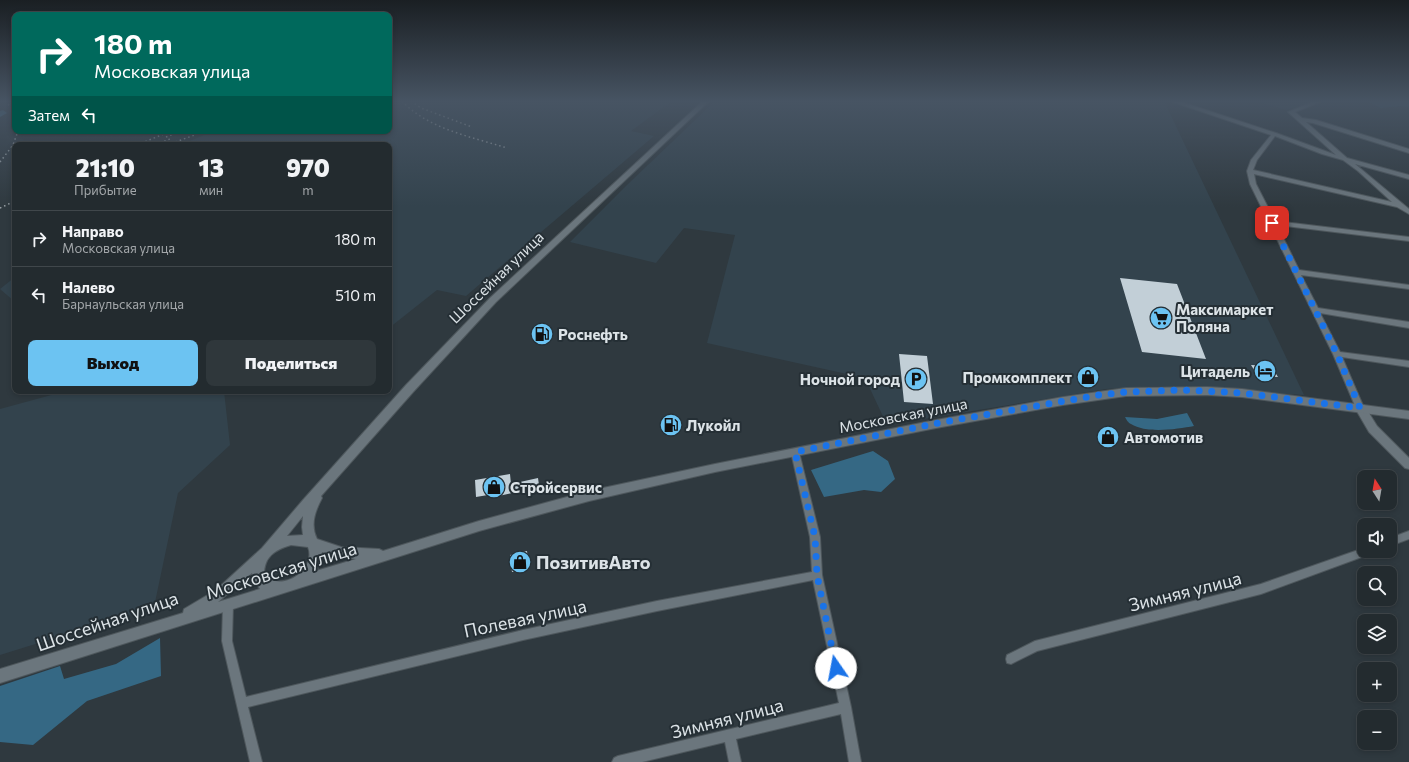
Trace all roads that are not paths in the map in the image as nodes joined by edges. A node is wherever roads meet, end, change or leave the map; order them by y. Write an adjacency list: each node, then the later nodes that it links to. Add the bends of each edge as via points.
1 (668, 137): 24 (main road, Шоссейная улица, via 493,300 410,388)
2 (1272, 137): 8 (street, via 1254,160)
3 (1281, 137): 7 (street, via 1324,153)
4 (1319, 137): 7 (street)
5 (1363, 137): 6 (street)
6 (1409, 151)
7 (1341, 156): 9 (street); 10 (street)
8 (1250, 171): 10 (street); 12 (street, via 1253,184)
9 (1409, 177)
10 (1399, 206): 11 (street)
11 (1409, 212)
12 (1272, 223): 13 (street); 14 (street)
13 (1409, 239)
14 (1297, 272): 15 (street); 16 (street)
15 (1409, 287)
16 (1316, 310): 17 (street); 18 (street)
17 (1409, 325)
18 (1337, 354): 19 (street); 20 (street)
19 (1409, 364)
20 (1360, 408): 21 (main road, Московская улица); 22 (main road, Московская улица, via 1242,393 1184,390 1126,392 944,422); 23 (main road, via 1373,429)
21 (1409, 416)
22 (795, 452): 28 (main road, Московская улица, via 596,494); 31 (street, via 815,537)
23 (1409, 465)
24 (321, 489): 27 (main road, Шоссейная улица, via 313,503 308,521); 29 (main road, Шоссейная улица)
25 (1409, 535): 26 (street)
26 (1397, 539)
27 (312, 544): 28 (main road, Московская улица, via 340,552 364,555); 29 (main road, Московская улица, via 305,540 292,539 278,543); 32 (main road, via 316,553 314,565 305,576)
28 (412, 548): 32 (main road, Московская улица)
29 (266, 552): 32 (main road, via 258,565 257,572 261,582 272,588); 34 (main road, Шоссейная улица, via 207,603)
30 (1357, 555): 35 (street, Зимняя улица, via 1261,589 1035,646)
31 (817, 575): 37 (street, Полевая улица, via 523,635); 38 (street)
32 (287, 586): 33 (main road, Московская улица)
33 (228, 605): 34 (main road, Московская улица); 37 (street, via 227,641)
34 (138, 633): 36 (main road, Шоссейная улица)
35 (1010, 659)
36 (0, 676)
37 (242, 703): 40 (street)
38 (845, 707): 39 (street, Зимняя улица); 43 (street)
39 (729, 735): 41 (street, Зимняя улица); 42 (street)
40 (256, 762)
41 (618, 762)
42 (735, 762)
43 (855, 762)

